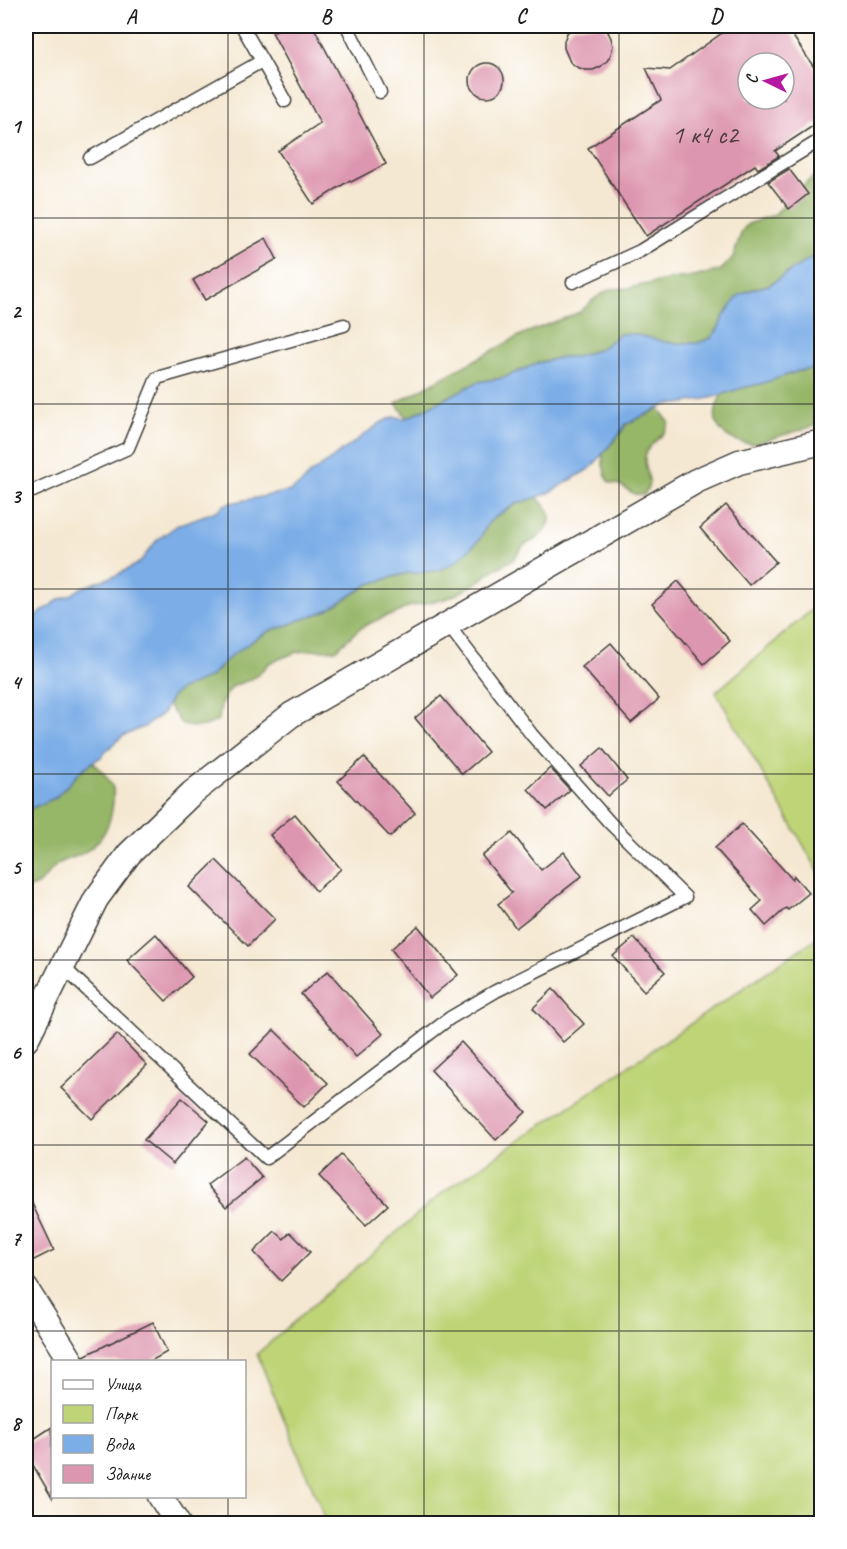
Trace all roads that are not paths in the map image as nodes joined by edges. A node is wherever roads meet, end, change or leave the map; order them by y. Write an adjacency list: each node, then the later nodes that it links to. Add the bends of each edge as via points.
1 (242, 26): 3 (lane)
2 (347, 26): 4 (lane)
3 (262, 61): 5 (lane); 7 (lane)
4 (380, 92)
5 (285, 101)
6 (822, 139): 8 (lane, via 640,251)
7 (90, 158)
8 (573, 282)
9 (344, 326): 11 (lane, via 157,378 128,448 33,491)
10 (822, 442): 12 (street, via 739,462 696,481)
11 (26, 489)
12 (448, 625): 13 (street, via 291,716 192,793 129,854 96,899); 13 (lane, via 532,735 610,823 685,897 450,1018 266,1158)
13 (63, 967): 14 (street)
14 (26, 1040)
15 (26, 1289): 16 (street)
16 (71, 1360)
17 (161, 1498): 18 (street)
18 (178, 1524)

